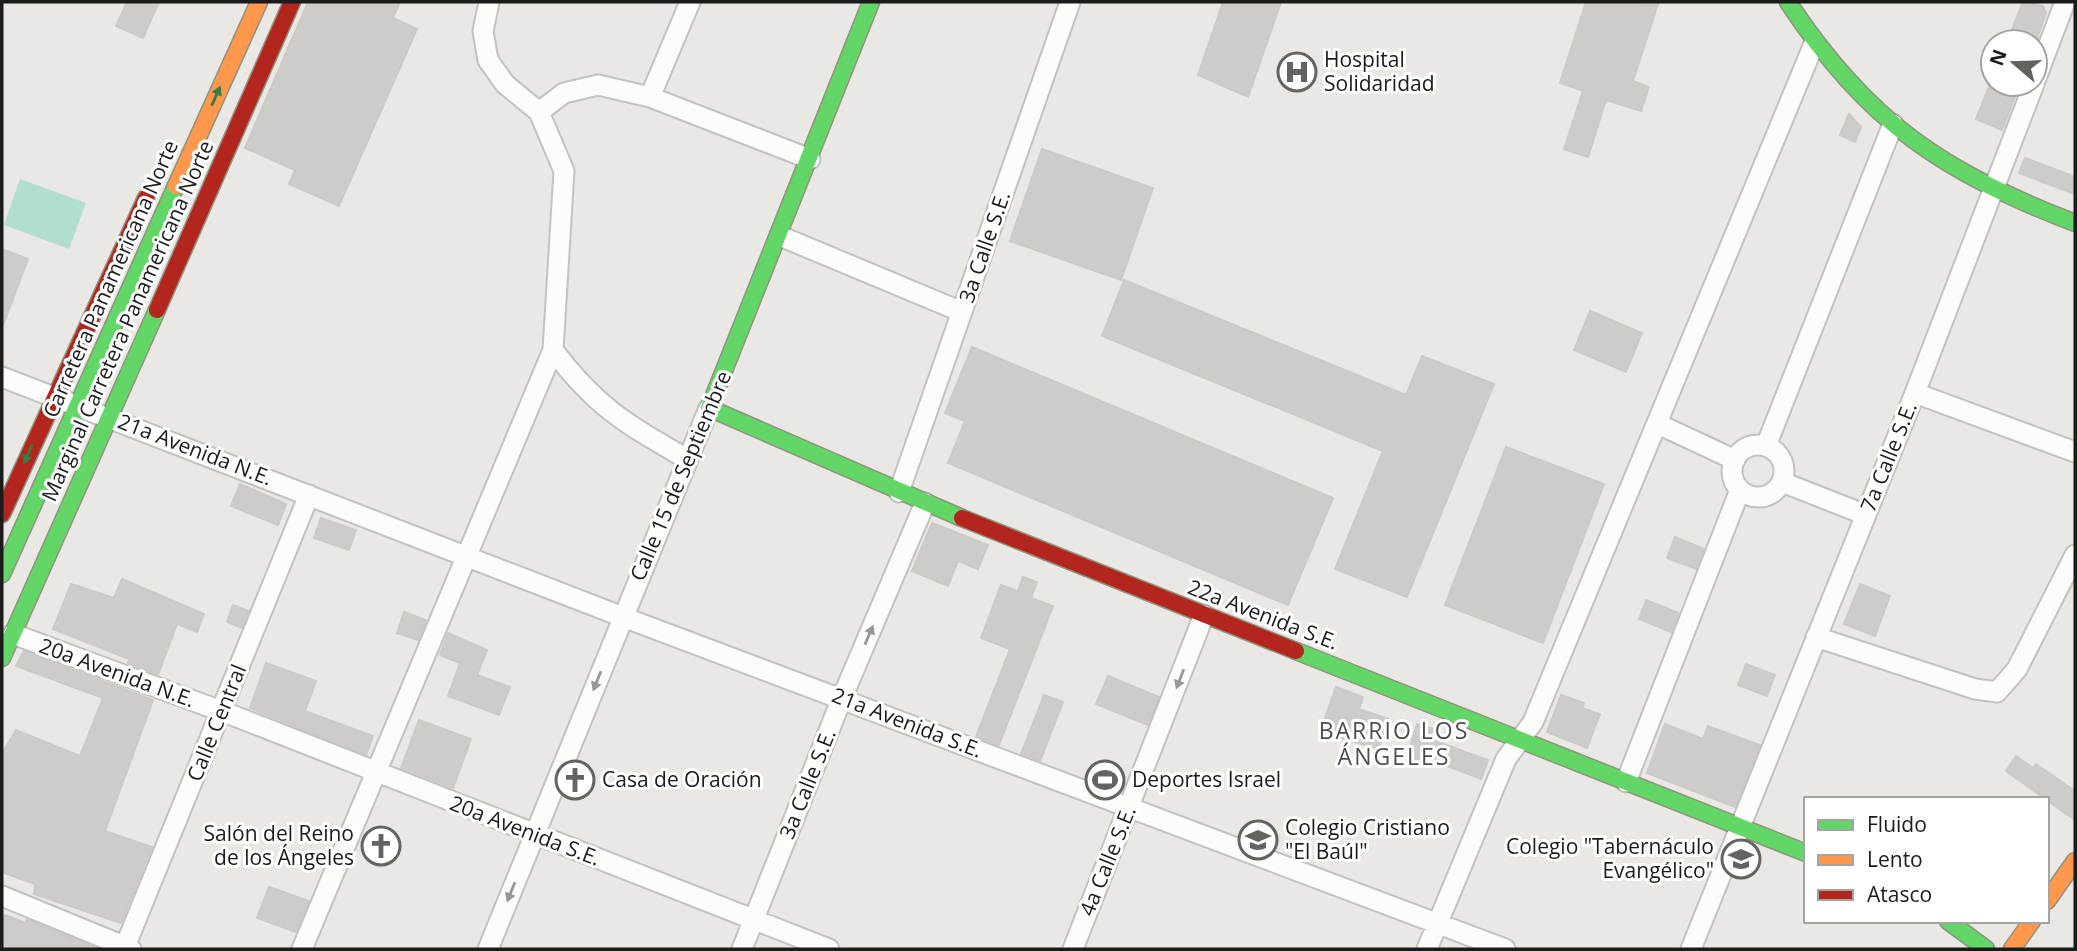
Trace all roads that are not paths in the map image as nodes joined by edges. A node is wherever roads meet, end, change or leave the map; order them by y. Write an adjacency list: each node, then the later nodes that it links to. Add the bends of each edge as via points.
1 (259, 2): 26 (main road, Carretera Panamericana Norte, one-way to 1)
2 (292, 2): 28 (main road, Marginal Carretera Panamericana Norte)
3 (489, 2): 13 (street, via 483,31 488,60 505,84)
4 (690, 2): 11 (street)
5 (872, 2): 15 (main road, Calle 15 de Septiembre)
6 (1070, 2): 20 (street, 3a Calle S.E.)
7 (1787, 2): 9 (main road)
8 (2068, 8): 10 (street, 7a Calle S.E.)
9 (1814, 44): 14 (main road); 29 (street)
10 (2049, 49)
11 (650, 97): 13 (street, via 598,85 564,93); 15 (street)
12 (2028, 98): 17 (street, 7a Calle S.E.)
13 (539, 112): 22 (street, via 564,171)
14 (1893, 124): 17 (main road, via 1938,158); 30 (street)
15 (810, 159): 19 (main road, Calle 15 de Septiembre)
16 (150, 189): 21 (main road, Carretera Panamericana Norte)
17 (1993, 190): 18 (main road); 24 (street, 7a Calle S.E.)
18 (2075, 223)
19 (780, 236): 20 (street); 27 (main road, Calle 15 de Septiembre)
20 (962, 312): 37 (street, 3a Calle S.E.)
21 (88, 322): 25 (main road, Carretera Panamericana Norte); 26 (main road, via 85,359 75,383)
22 (553, 350): 32 (street, via 580,386 615,417); 43 (street)
23 (2, 377): 25 (street, 21a Avenida N.E.)
24 (1915, 393): 31 (street); 41 (street, 7a Calle S.E.)
25 (55, 395): 26 (street, 21a Avenida N.E.); 33 (main road, via 63,417); 40 (main road, Carretera Panamericana Norte, one-way to 40)
26 (78, 404): 28 (street, 21a Avenida N.E.); 33 (main road, Carretera Panamericana Norte)
27 (709, 408): 32 (street, Calle 15 de Septiembre); 37 (main road, 22a Avenida S.E.)
28 (111, 417): 38 (street, 21a Avenida N.E.); 47 (main road, Marginal Carretera Panamericana Norte)
29 (1658, 425): 34 (street); 52 (street, via 1533,722)
30 (1766, 446): 34 (street, via 1748,447); 35 (street, via 1782,460)
31 (2075, 452)
32 (687, 459): 46 (street, Calle 15 de Septiembre)
33 (53, 460): 44 (main road, Carretera Panamericana Norte)
34 (1735, 460): 36 (street, via 1733,476)
35 (1782, 482): 36 (street, via 1768,495); 41 (street)
36 (1740, 490): 54 (street)
37 (899, 492): 39 (main road, 22a Avenida S.E.)
38 (309, 495): 43 (street, 21a Avenida S.E.); 51 (street, Calle Central)
39 (925, 503): 45 (main road, 22a Avenida S.E.); 50 (street, 3a Calle S.E., one-way to 39)
40 (2, 514)
41 (1866, 516): 48 (street, 7a Calle S.E.)
42 (2075, 555): 48 (street, via 2017,669 1997,692 1975,689)
43 (467, 556): 46 (street, 21a Avenida S.E.); 53 (street)
44 (2, 574)
45 (1204, 615): 52 (main road, 22a Avenida S.E.); 55 (street, 4a Calle S.E., one-way to 55)
46 (623, 617): 50 (street, 21a Avenida S.E.); 57 (street, Calle 15 de Septiembre, one-way to 57)
47 (12, 634): 49 (main road, Marginal Carretera Panamericana Norte); 51 (street, 20a Avenida N.E.)
48 (1816, 637): 56 (street, 7a Calle S.E.)
49 (2, 658)
50 (842, 698): 55 (street, 21a Avenida S.E.); 62 (street, 3a Calle S.E.)
51 (222, 712): 53 (street, 20a Avenida S.E.); 66 (street, Calle Central)
52 (1518, 741): 54 (main road, 22a Avenida S.E.); 63 (street, via 1506,759)
53 (376, 772): 57 (street, 20a Avenida S.E.); 67 (street)
54 (1626, 782): 56 (main road, 22a Avenida S.E.)
55 (1130, 808): 63 (street, 21a Avenida S.E.); 71 (street, 4a Calle S.E.)
56 (1742, 829): 58 (main road, 22a Avenida S.E.); 74 (street, 7a Calle S.E.)
57 (535, 834): 62 (street, 20a Avenida S.E.); 68 (street, Calle 15 de Septiembre, one-way to 68)
58 (1804, 852)
59 (2075, 861): 61 (main road)
60 (2, 896): 66 (street)
61 (2049, 898)
62 (754, 920): 69 (street, 3a Calle S.E.); 70 (street, 20a Avenida S.E.)
63 (1438, 923): 72 (street); 73 (street, 21a Avenida S.E.)
64 (1951, 923): 75 (main road)
65 (2030, 923): 76 (main road)
66 (127, 948)
67 (302, 949)
68 (488, 949)
69 (742, 949)
70 (829, 949)
71 (1073, 949)
72 (1427, 949)
73 (1505, 949)
74 (1691, 949)
75 (1986, 949)
76 (2011, 949)

